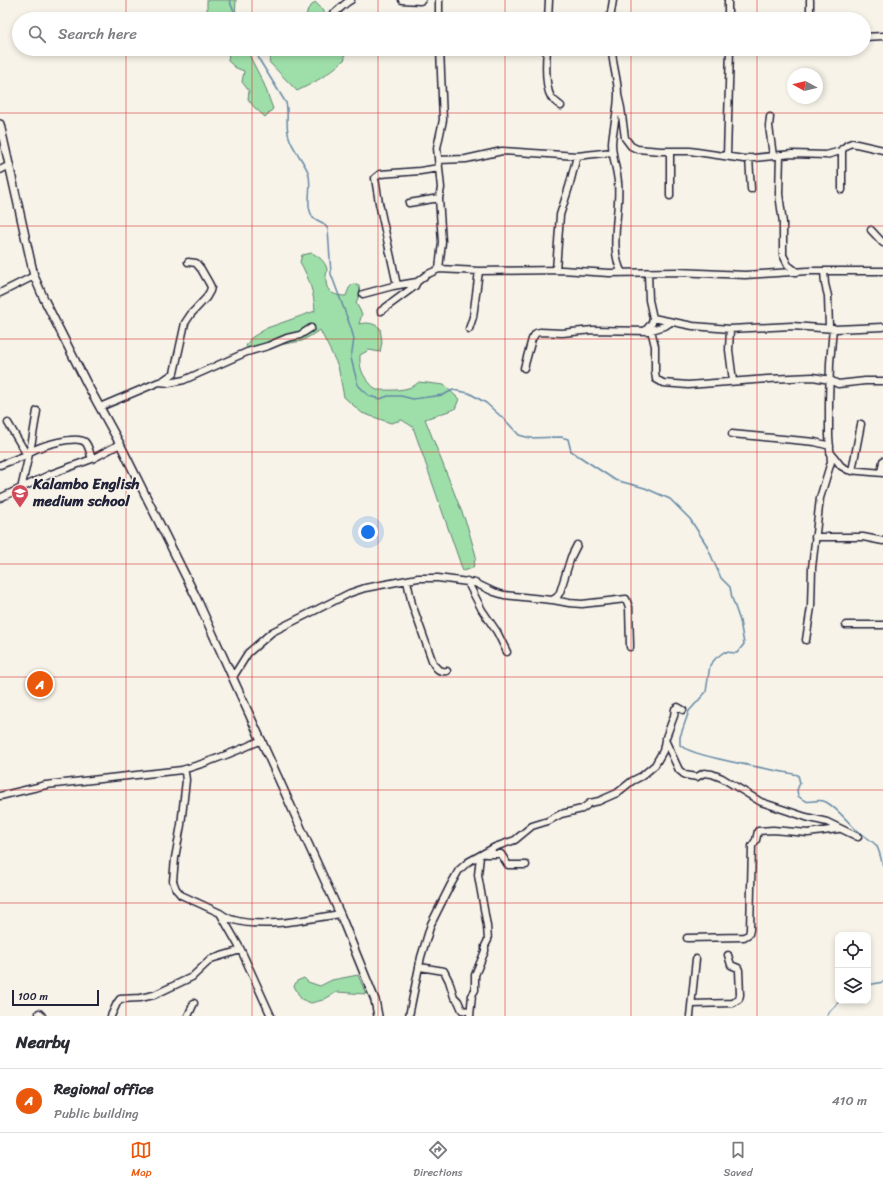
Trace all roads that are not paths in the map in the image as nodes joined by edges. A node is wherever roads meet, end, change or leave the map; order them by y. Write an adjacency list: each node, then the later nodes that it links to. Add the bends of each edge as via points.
1 (351, 0): 9 (street)
2 (402, 0): 3 (street)
3 (422, 0)
4 (439, 0): 10 (street)
5 (549, 0): 11 (street)
6 (613, 0): 12 (street)
7 (728, 0): 13 (street)
8 (810, 0): 14 (street)
9 (337, 12)
10 (439, 12)
11 (548, 12)
12 (611, 12)
13 (728, 12)
14 (810, 12)
15 (871, 36): 16 (street)
16 (883, 36)
17 (440, 56): 34 (street, via 443,120 437,148)
18 (547, 56): 22 (street, via 549,91)
19 (613, 56): 21 (street)
20 (730, 56): 31 (street)
21 (618, 95): 27 (street); 28 (street, via 625,138 631,146 637,149)
22 (560, 106)
23 (770, 117): 32 (street)
24 (0, 124): 35 (street)
25 (842, 149): 26 (street, via 852,143); 29 (street, via 826,155); 39 (street)
26 (883, 150)
27 (612, 152): 30 (street); 52 (street, via 618,182 616,255)
28 (670, 152): 31 (street, via 690,151); 40 (street)
29 (780, 155): 32 (street); 51 (street, via 783,255 788,265)
30 (577, 156): 34 (street, via 502,151 466,159); 47 (street, via 560,215)
31 (727, 156): 33 (street)
32 (772, 156): 33 (street)
33 (749, 158): 38 (street)
34 (438, 160): 36 (street)
35 (10, 165): 37 (street); 54 (street)
36 (439, 168): 41 (street); 56 (street, via 380,174 375,178)
37 (0, 170)
38 (751, 189)
39 (842, 190)
40 (670, 196)
41 (439, 198): 42 (street); 46 (street, via 442,242)
42 (409, 202)
43 (871, 230): 44 (street)
44 (883, 243)
45 (188, 262): 72 (street, via 196,263 201,269 210,291 185,323 174,373)
46 (439, 269): 48 (street); 55 (street)
47 (556, 270): 48 (street); 52 (street)
48 (479, 271): 65 (street)
49 (824, 271): 50 (street); 51 (street); 64 (street)
50 (883, 271)
51 (797, 272): 53 (street, via 745,275)
52 (622, 273): 53 (street)
53 (648, 273): 60 (street)
54 (34, 276): 57 (street); 73 (street)
55 (417, 282): 56 (street); 59 (street)
56 (397, 285): 58 (street)
57 (0, 293)
58 (363, 294)
59 (381, 311)
60 (653, 318): 61 (street); 67 (street)
61 (671, 322): 66 (street); 67 (street)
62 (883, 327): 64 (street)
63 (311, 328): 72 (street, via 300,335 247,352 184,380)
64 (831, 328): 66 (street, via 792,326); 69 (street)
65 (469, 329)
66 (730, 330): 70 (street, via 729,350)
67 (648, 331): 68 (street, via 536,333); 70 (street, via 655,346 655,372 659,382 703,385)
68 (524, 368)
69 (830, 380): 70 (street, via 813,377); 71 (street, via 838,384); 79 (street)
70 (733, 381)
71 (883, 381)
72 (161, 382): 73 (street)
73 (100, 407): 78 (street)
74 (37, 411): 80 (street)
75 (8, 423): 80 (street)
76 (862, 424): 84 (street)
77 (732, 434): 79 (street, via 815,442)
78 (120, 444): 81 (street); 100 (street)
79 (830, 449): 84 (street, via 841,466); 88 (street, via 831,462 820,498)
80 (29, 454): 81 (street, via 41,446 79,440 85,443); 83 (street); 86 (street)
81 (92, 460): 86 (street, via 51,474)
82 (883, 461): 85 (street)
83 (0, 465)
84 (852, 471): 85 (street)
85 (882, 473)
86 (21, 489): 87 (street)
87 (0, 498)
88 (815, 537): 89 (street, via 863,537); 96 (street, via 811,606)
89 (883, 541)
90 (578, 545): 93 (street, via 571,557 560,592)
91 (407, 580): 92 (street, via 438,578); 99 (street, via 412,604 436,669); 100 (street, via 350,593 272,632 248,653)
92 (467, 581): 93 (street, via 504,595); 98 (street)
93 (554, 600): 97 (street, via 582,604 626,599 629,607)
94 (846, 625): 95 (street)
95 (883, 625)
96 (806, 640)
97 (630, 647)
98 (507, 652)
99 (447, 671)
100 (233, 677): 102 (street)
101 (683, 710): 103 (street, via 678,707 675,709)
102 (262, 740): 104 (street); 111 (street)
103 (665, 740): 106 (street, via 679,770 685,775 696,777 704,773 712,774 761,802 821,820); 108 (street, via 663,751 655,764 617,793 590,803 582,809 538,823 515,840)
104 (182, 770): 105 (street, via 46,785); 110 (street, via 186,780 175,858 176,889 181,895)
105 (0, 796)
106 (838, 829): 107 (street); 112 (street, via 808,833 758,831 752,846 749,934 744,937)
107 (858, 837)
108 (482, 855): 109 (street, via 501,854 508,865); 116 (street, via 462,866 450,886 431,924); 119 (street, via 478,875 488,940 475,975)
109 (526, 865)
110 (220, 913): 111 (street, via 232,920 258,924); 113 (street)
111 (340, 914): 123 (street, via 372,994)
112 (687, 938)
113 (241, 950): 120 (street, via 211,959 192,978 154,995 120,999); 122 (street)
114 (728, 955): 118 (street, via 730,964 739,970 739,998 733,1003)
115 (696, 959): 118 (street)
116 (420, 967): 119 (street, via 444,971 454,997 462,1010 468,1011); 124 (street)
117 (194, 1003): 121 (street)
118 (692, 1004): 125 (street)
119 (470, 1015)
120 (111, 1016)
121 (188, 1016)
122 (271, 1016)
123 (378, 1016)
124 (409, 1016)
125 (690, 1016)

